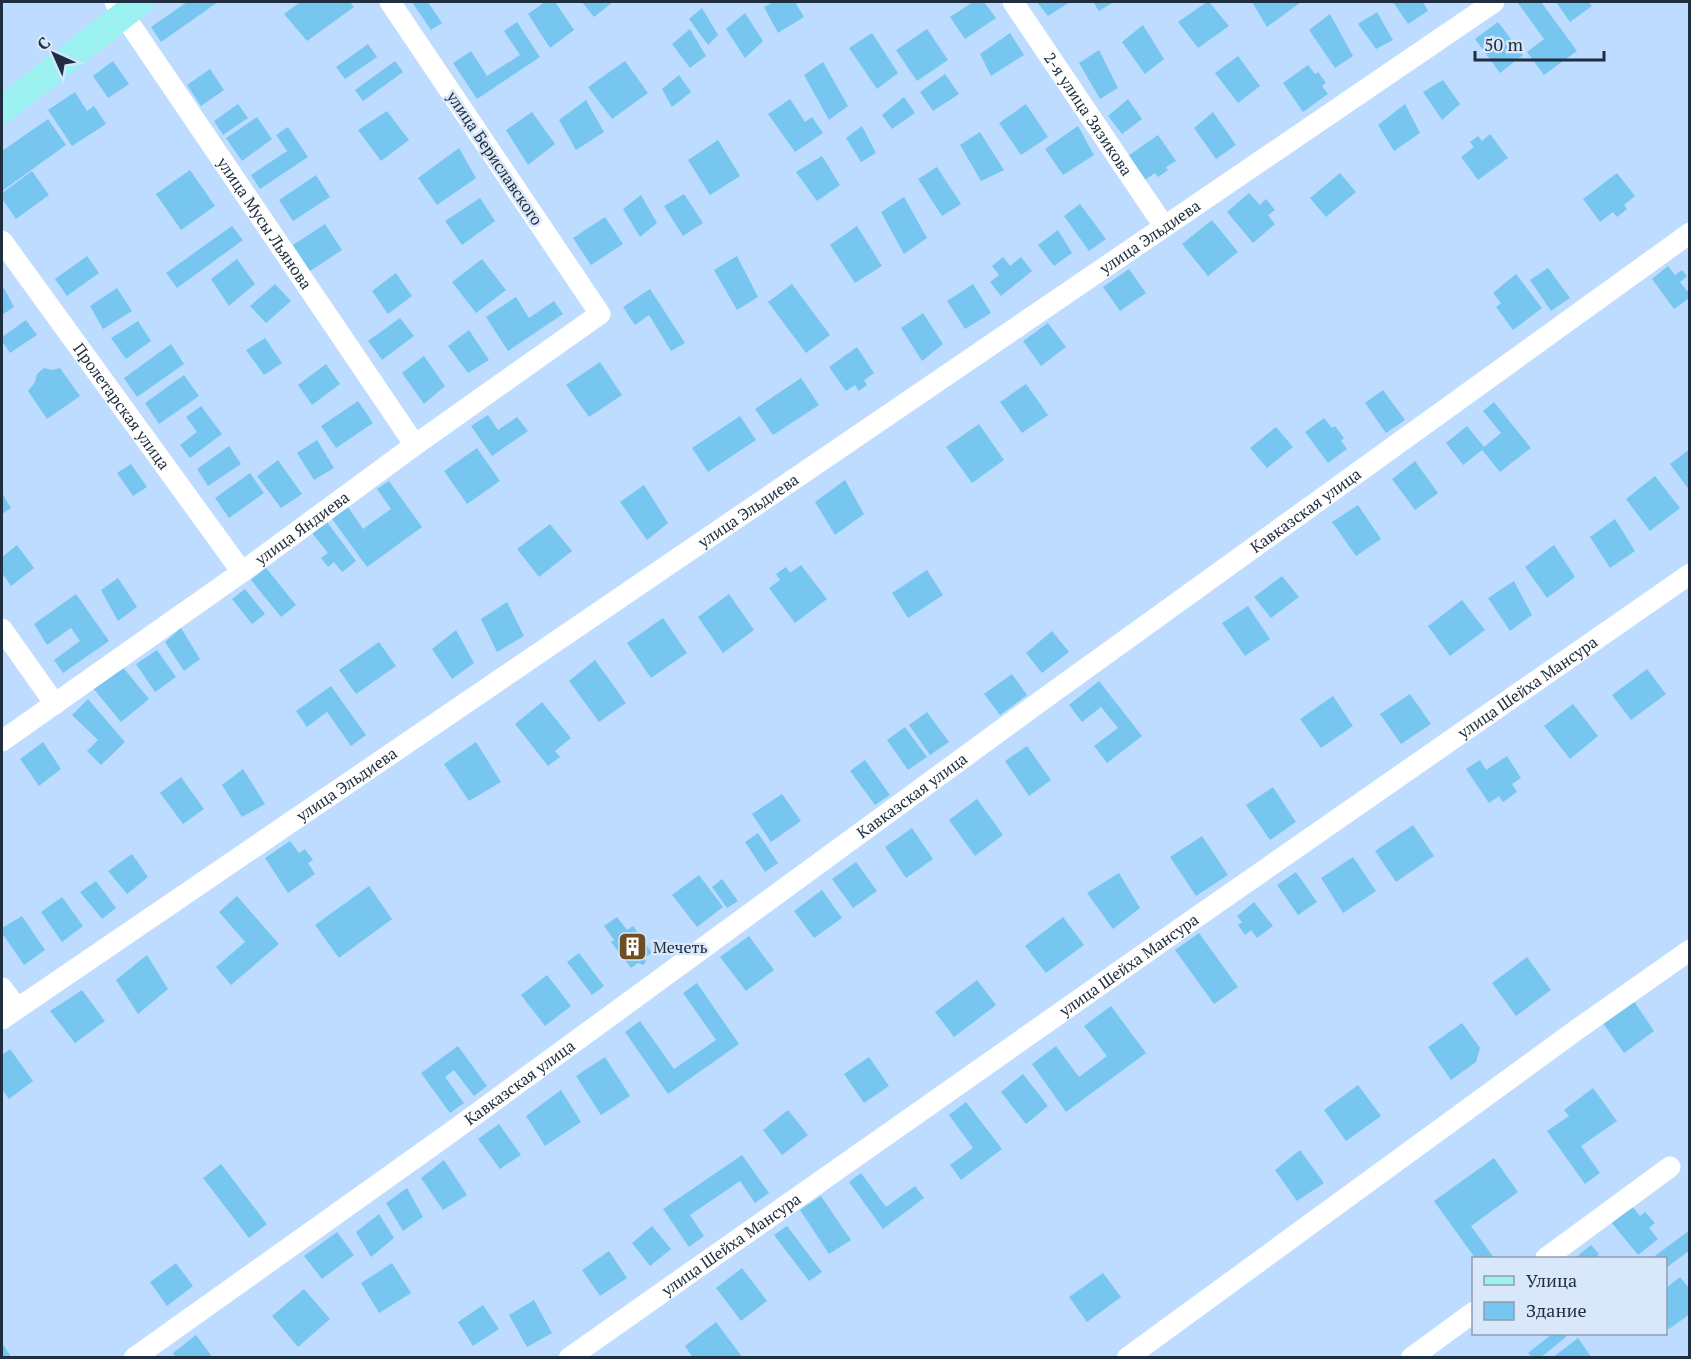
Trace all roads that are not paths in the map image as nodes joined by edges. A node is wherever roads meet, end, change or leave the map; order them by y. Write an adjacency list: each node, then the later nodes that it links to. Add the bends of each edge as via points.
1 (390, 2): 9 (street, улица Бериславского)
2 (1013, 2): 6 (street, 2-я улица Зязикова)
3 (1494, 2): 6 (street, улица Эльдиева)
4 (126, 6): 5 (main road); 10 (street, улица Мусы Льянова)
5 (2, 110)
6 (1164, 226): 18 (street, улица Эльдиева)
7 (1689, 233): 22 (street, Кавказская улица)
8 (2, 241): 11 (street, Пролетарская улица)
9 (600, 314): 10 (street, улица Яндиева)
10 (415, 445): 11 (street, улица Яндиева)
11 (242, 572): 14 (street, улица Яндиева)
12 (1689, 574): 23 (street, улица Шейха Мансура)
13 (2, 629): 14 (street)
14 (55, 704): 15 (street, улица Яндиева)
15 (2, 741)
16 (1689, 950): 24 (street)
17 (2, 988): 18 (street)
18 (9, 1014)
19 (1670, 1167): 20 (street)
20 (1547, 1257)
21 (1472, 1313): 25 (street)
22 (134, 1358)
23 (569, 1358)
24 (1127, 1358)
25 (1411, 1358)

